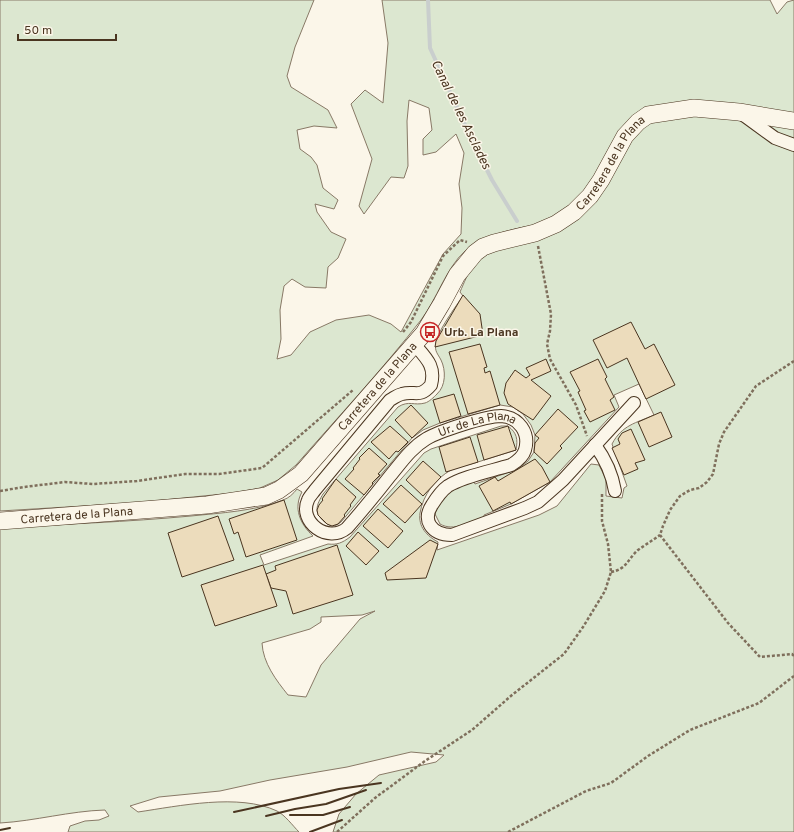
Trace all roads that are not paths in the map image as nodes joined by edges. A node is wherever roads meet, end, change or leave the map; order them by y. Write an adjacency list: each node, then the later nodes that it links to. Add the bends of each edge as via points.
1 (739, 112): 2 (main road, Carretera de la Plana); 3 (street, via 775,138); 4 (main road, Carretera de la Plana, via 694,108 648,115 625,136 601,180 574,212 556,224 535,233 483,247 457,275 434,318)
2 (794, 120)
3 (794, 145)
4 (407, 341): 6 (street, Ur. de La Plana, via 424,355 433,370 432,385 423,392 400,394 390,400 315,490 308,500 307,515 314,526 322,532 342,532 348,528 408,454 417,445 440,432 492,417 509,418 524,429 526,440 525,451 517,461 456,481 438,495 430,508 428,522 433,529 444,535 452,535 538,502 564,480); 8 (main road, Carretera de la Plana, via 300,474 279,490 266,496 207,505)
5 (634, 403): 6 (street, Ur. de La Plana)
6 (594, 446): 7 (street, via 608,466)
7 (615, 491)
8 (0, 521)

